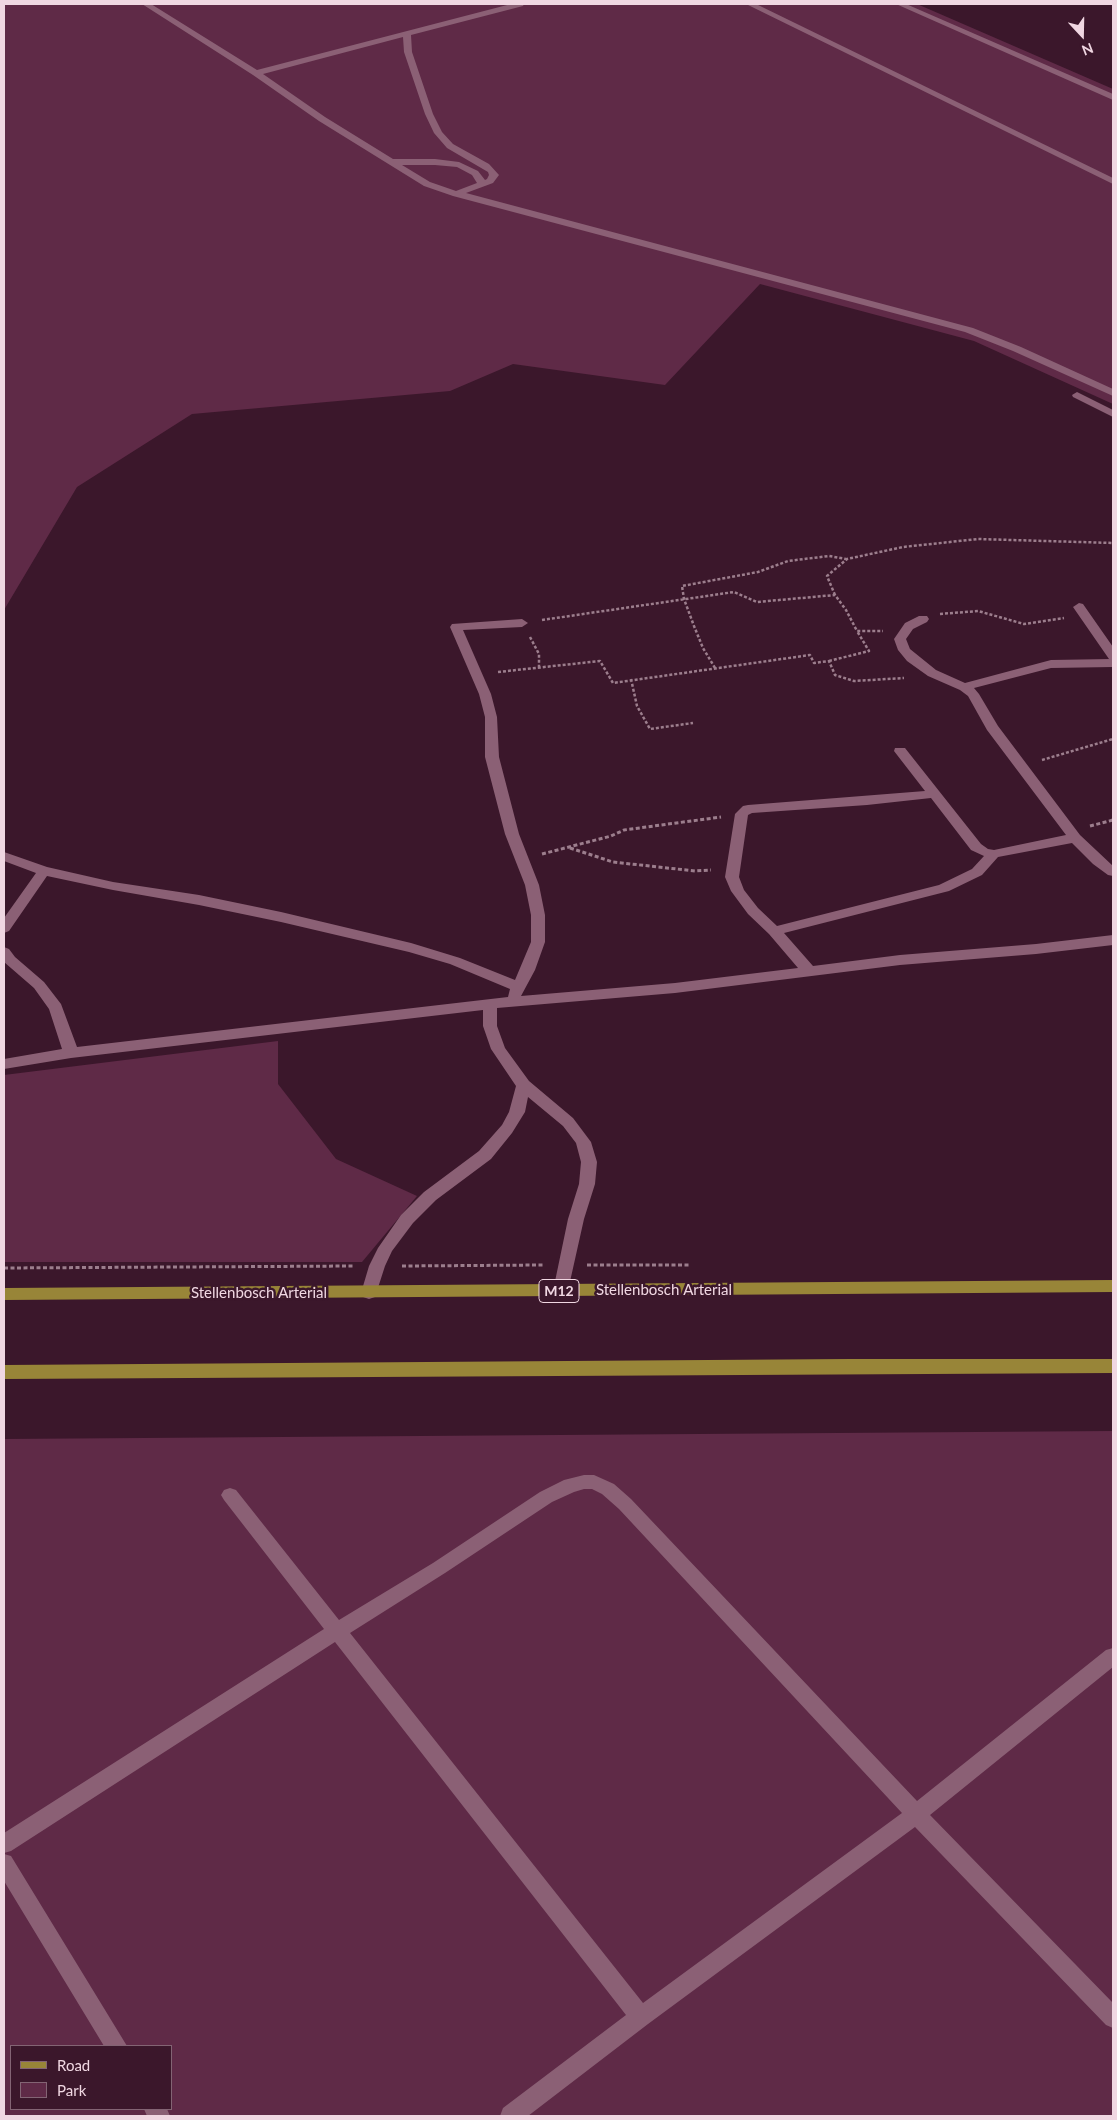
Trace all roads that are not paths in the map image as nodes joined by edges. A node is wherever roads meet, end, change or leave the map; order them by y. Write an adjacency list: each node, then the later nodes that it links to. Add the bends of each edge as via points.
1 (146, 4): 6 (street)
2 (520, 4): 5 (street)
3 (750, 4): 9 (street)
4 (900, 4): 7 (street)
5 (407, 34): 6 (street); 10 (street, via 408,52 438,133 456,151 492,171 493,178)
6 (256, 73): 8 (street)
7 (1113, 97)
8 (390, 162): 10 (street, via 459,165 475,173); 11 (street, via 427,184)
9 (1113, 181)
10 (483, 184): 11 (street)
11 (456, 194): 12 (street, via 969,330 1017,348)
12 (1113, 393)
13 (1077, 395): 14 (street)
14 (1113, 414)
15 (1079, 607): 18 (street)
16 (923, 619): 20 (street, via 904,632 900,639 904,650 932,673)
17 (522, 623): 33 (street, via 456,627 485,694 491,717 492,757 512,834 532,885 538,915 538,942)
18 (1113, 656)
19 (1113, 663): 20 (street, via 1051,664)
20 (964, 687): 23 (street, via 979,701 992,727)
21 (900, 751): 22 (street)
22 (934, 794): 24 (street, via 976,847); 29 (street, via 748,809 742,814 732,877 738,892)
23 (1075, 838): 24 (street); 27 (street)
24 (994, 854): 29 (street, via 977,872 944,888)
25 (4, 856): 26 (street)
26 (44, 871): 28 (street); 33 (street, via 282,917 411,948 455,961)
27 (1113, 872)
28 (4, 928)
29 (774, 931): 32 (street)
30 (1113, 940): 32 (street)
31 (4, 952): 36 (street, via 39,985 56,1008)
32 (810, 972): 34 (street)
33 (519, 988): 34 (street)
34 (511, 1002): 35 (street)
35 (490, 1004): 36 (street); 38 (street, via 490,1026 498,1049)
36 (71, 1053): 37 (street)
37 (4, 1064)
38 (524, 1085): 40 (street, via 568,1122 583,1142 589,1162 587,1184); 41 (street, via 517,1112 485,1155 430,1196 407,1219 386,1248)
39 (1113, 1286): 40 (main road, Stellenbosch Arterial / M12)
40 (561, 1291): 41 (main road, Stellenbosch Arterial / M12)
41 (369, 1293): 42 (main road, Stellenbosch Arterial / M12)
42 (4, 1294)
43 (1113, 1366): 44 (main road)
44 (4, 1372)
45 (230, 1495): 46 (street)
46 (337, 1630): 48 (street, via 546,1498 570,1486 594,1482 625,1504); 49 (street); 52 (street)
47 (1113, 1656): 48 (street)
48 (916, 1814): 51 (street); 52 (street)
49 (4, 1844)
50 (4, 1863): 53 (street)
51 (1112, 2014)
52 (641, 2016): 54 (street)
53 (115, 2045)
54 (511, 2116)

